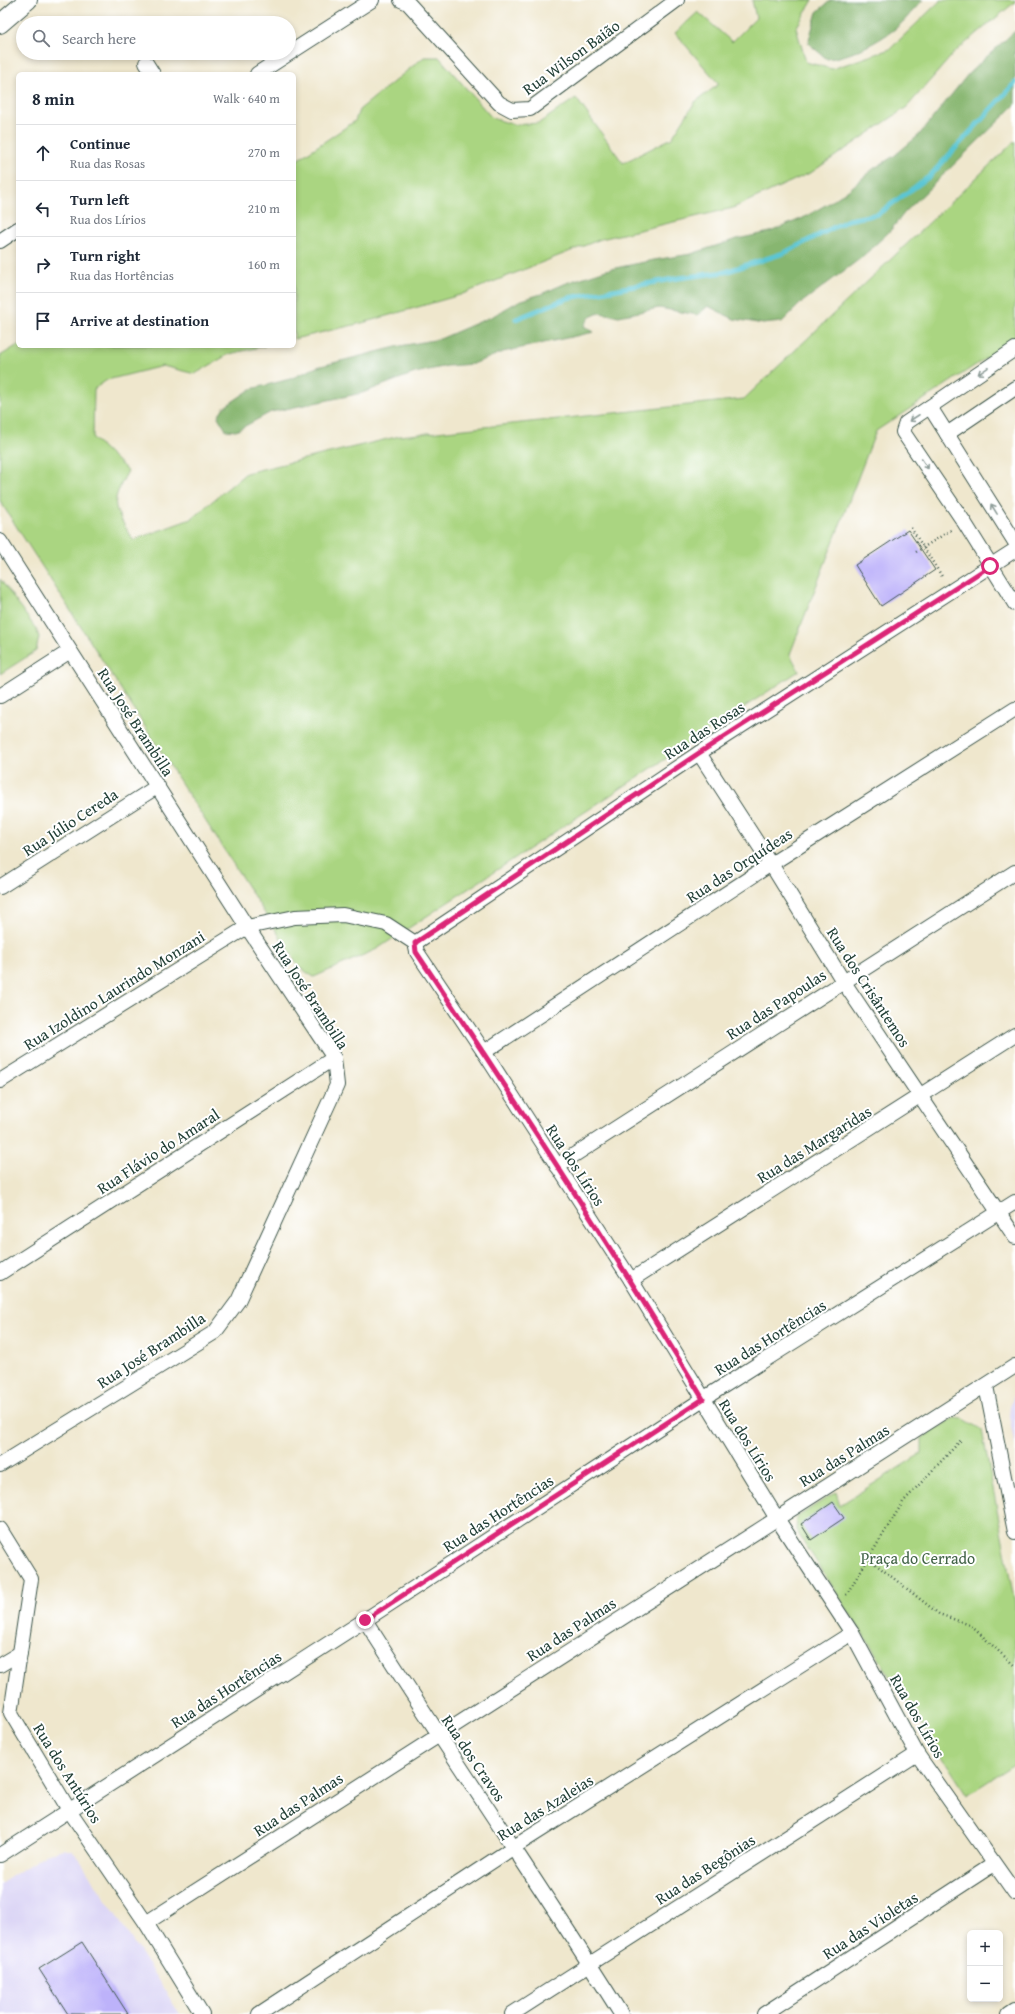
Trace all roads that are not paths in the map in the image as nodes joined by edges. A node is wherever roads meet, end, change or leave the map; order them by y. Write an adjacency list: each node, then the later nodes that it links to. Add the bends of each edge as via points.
1 (28, 0): 5 (street)
2 (372, 0): 6 (street)
3 (401, 0): 4 (street, Rua Wilson Baião, via 408,3 499,103 512,110 530,109)
4 (677, 0)
5 (0, 24)
6 (296, 49)
7 (279, 60): 8 (street)
8 (260, 72)
9 (16, 230): 10 (street)
10 (0, 241)
11 (1015, 349): 13 (street, one-way to 13)
12 (1015, 388): 14 (street)
13 (930, 407): 14 (street); 18 (street, one-way to 18, via 906,423 903,432 964,522)
14 (947, 434): 16 (street, one-way to 14)
15 (0, 541): 20 (street, Rua José Brambilla)
16 (1015, 542)
17 (1015, 550): 18 (street, Rua das Rosas)
18 (990, 566): 19 (street); 23 (street, Rua das Rosas)
19 (1015, 604)
20 (70, 651): 21 (street); 24 (street, Rua José Brambilla)
21 (0, 696)
22 (1015, 709): 25 (street, Rua das Orquídeas)
23 (699, 753): 25 (street, Rua dos Crisântemos); 29 (street, Rua das Rosas)
24 (158, 786): 27 (street, Rua Júlio Cereda); 28 (street, Rua José Brambilla)
25 (771, 864): 30 (street, Rua dos Crisântemos); 32 (street, Rua das Orquídeas)
26 (1015, 872): 30 (street, Rua das Papoulas)
27 (0, 887)
28 (247, 927): 29 (street, via 295,917 343,915 386,924); 33 (street, Rua José Brambilla); 34 (street, Rua Izoldino Laurindo Monzani)
29 (415, 943): 32 (street, Rua dos Lírios, via 416,952)
30 (843, 981): 35 (street, Rua dos Crisântemos); 36 (street, Rua das Papoulas)
31 (1015, 1035): 35 (street, Rua das Margaridas)
32 (484, 1052): 36 (street, Rua dos Lírios)
33 (334, 1058): 40 (street, Rua Flávio do Amaral); 45 (street, Rua José Brambilla, via 337,1085 238,1301 215,1332)
34 (0, 1081)
35 (921, 1096): 38 (street, Rua dos Crisântemos); 41 (street, Rua das Margaridas)
36 (557, 1166): 41 (street, Rua dos Lírios)
37 (1015, 1202): 38 (street, Rua das Hortências)
38 (999, 1212): 39 (street, Rua dos Crisântemos); 44 (street, Rua das Hortências)
39 (1015, 1237)
40 (0, 1273)
41 (631, 1280): 44 (street, Rua dos Lírios)
42 (1015, 1366): 43 (street, Rua das Palmas)
43 (986, 1386): 46 (street, Rua das Palmas); 48 (street)
44 (703, 1399): 46 (street, Rua dos Lírios); 49 (street, Rua das Hortências)
45 (0, 1465)
46 (776, 1517): 50 (street, Rua dos Lírios); 53 (street, Rua das Palmas)
47 (0, 1529): 51 (street, Rua dos Antúrios, via 32,1579)
48 (1015, 1532)
49 (365, 1620): 53 (street, Rua dos Cravos); 55 (street, Rua das Hortências)
50 (852, 1633): 54 (street, Rua dos Lírios); 56 (street, Rua das Azaleias)
51 (20, 1653): 52 (street); 55 (street, Rua dos Antúrios, via 11,1713)
52 (0, 1665)
53 (437, 1734): 56 (street, Rua dos Cravos); 60 (street, Rua das Palmas)
54 (917, 1754): 58 (street, Rua dos Lírios); 61 (street, Rua das Begônias)
55 (69, 1810): 57 (street, Rua das Hortências); 60 (street, Rua dos Antúrios)
56 (514, 1847): 61 (street, Rua dos Cravos); 64 (street, Rua das Azaleias)
57 (0, 1855)
58 (994, 1864): 59 (street, Rua dos Lírios); 67 (street, Rua das Violetas)
59 (1015, 1894)
60 (146, 1923): 63 (street, Rua dos Antúrios)
61 (589, 1964): 65 (street, Rua das Begônias); 66 (street, Rua dos Cravos)
62 (1015, 2010): 68 (street)
63 (202, 2014)
64 (259, 2014)
65 (512, 2014)
66 (621, 2014)
67 (764, 2014)
68 (1009, 2014)

